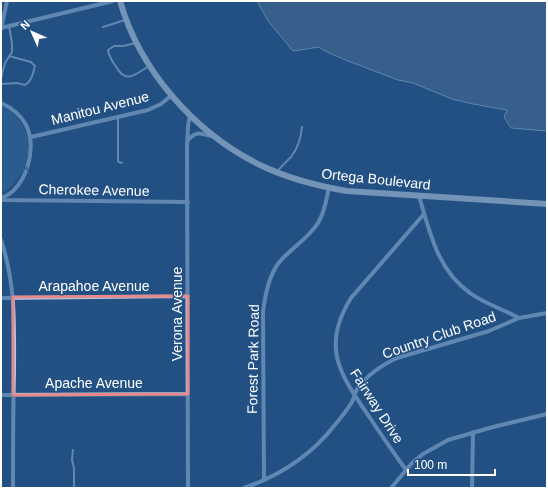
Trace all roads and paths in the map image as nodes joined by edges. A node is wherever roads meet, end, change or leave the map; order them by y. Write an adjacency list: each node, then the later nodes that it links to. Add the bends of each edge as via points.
1 (7, 1): 7 (street)
2 (113, 1): 5 (street)
3 (120, 1): 4 (main road, Ortega Boulevard)
4 (126, 19): 6 (lane); 8 (main road, Ortega Boulevard)
5 (9, 26): 7 (street); 9 (lane, via 12,52)
6 (103, 27)
7 (1, 28)
8 (137, 43): 10 (main road, Ortega Boulevard); 10 (lane, via 130,46 114,46 108,50 108,54 126,77 131,78)
9 (9, 56): 11 (lane); 12 (lane, via 31,62 35,66 33,74 30,83 25,85)
10 (150, 66): 13 (main road, Ortega Boulevard)
11 (1, 78)
12 (1, 84)
13 (172, 95): 15 (main road, Ortega Boulevard); 16 (street, Manitou Avenue, via 162,104 148,110)
14 (1, 103): 18 (street, via 20,116)
15 (190, 115): 19 (main road, Ortega Boulevard); 20 (street, Verona Avenue)
16 (118, 116): 18 (street, Manitou Avenue); 21 (lane, via 118,161)
17 (302, 127): 22 (lane, via 298,147)
18 (31, 136): 25 (street, one-way to 18, via 19,185 30,156)
19 (214, 136): 20 (street, via 198,133); 22 (main road, Ortega Boulevard, via 244,156)
20 (188, 140): 26 (street, Verona Avenue)
21 (122, 163)
22 (277, 172): 23 (main road, Ortega Boulevard)
23 (329, 188): 24 (main road, Ortega Boulevard); 43 (street, Forest Park Road, via 318,222 281,260 273,273 264,300)
24 (419, 196): 27 (main road, Ortega Boulevard); 28 (street)
25 (1, 199): 26 (street, Cherokee Avenue)
26 (188, 202): 30 (street, Verona Avenue)
27 (547, 204)
28 (424, 214): 34 (street, via 436,250 450,274 470,293); 38 (street, Fairway Drive, via 351,298 343,311 338,324 336,350 342,375)
29 (1, 240): 31 (street, via 8,262)
30 (188, 296): 31 (street, Arapahoe Avenue); 35 (street, Verona Avenue)
31 (13, 297): 32 (street, Arapahoe Avenue); 37 (street)
32 (1, 298)
33 (547, 313): 34 (street, Country Club Road)
34 (519, 318): 38 (street, Country Club Road, via 489,331 396,358 376,370)
35 (188, 394): 37 (street, Apache Avenue); 46 (street, Verona Avenue)
36 (1, 395): 37 (street, Apache Avenue)
37 (13, 395): 44 (street)
38 (354, 395): 42 (street, Fairway Drive); 43 (street, Country Club Road, via 352,402 333,428 317,445 285,470)
39 (547, 414): 40 (street)
40 (472, 432): 42 (street, via 453,437 438,445 423,454); 49 (street)
41 (73, 450): 45 (lane)
42 (406, 470): 48 (street)
43 (264, 480): 47 (street, Country Club Road)
44 (13, 488)
45 (74, 488)
46 (188, 488)
47 (244, 488)
48 (391, 488)
49 (472, 488)

